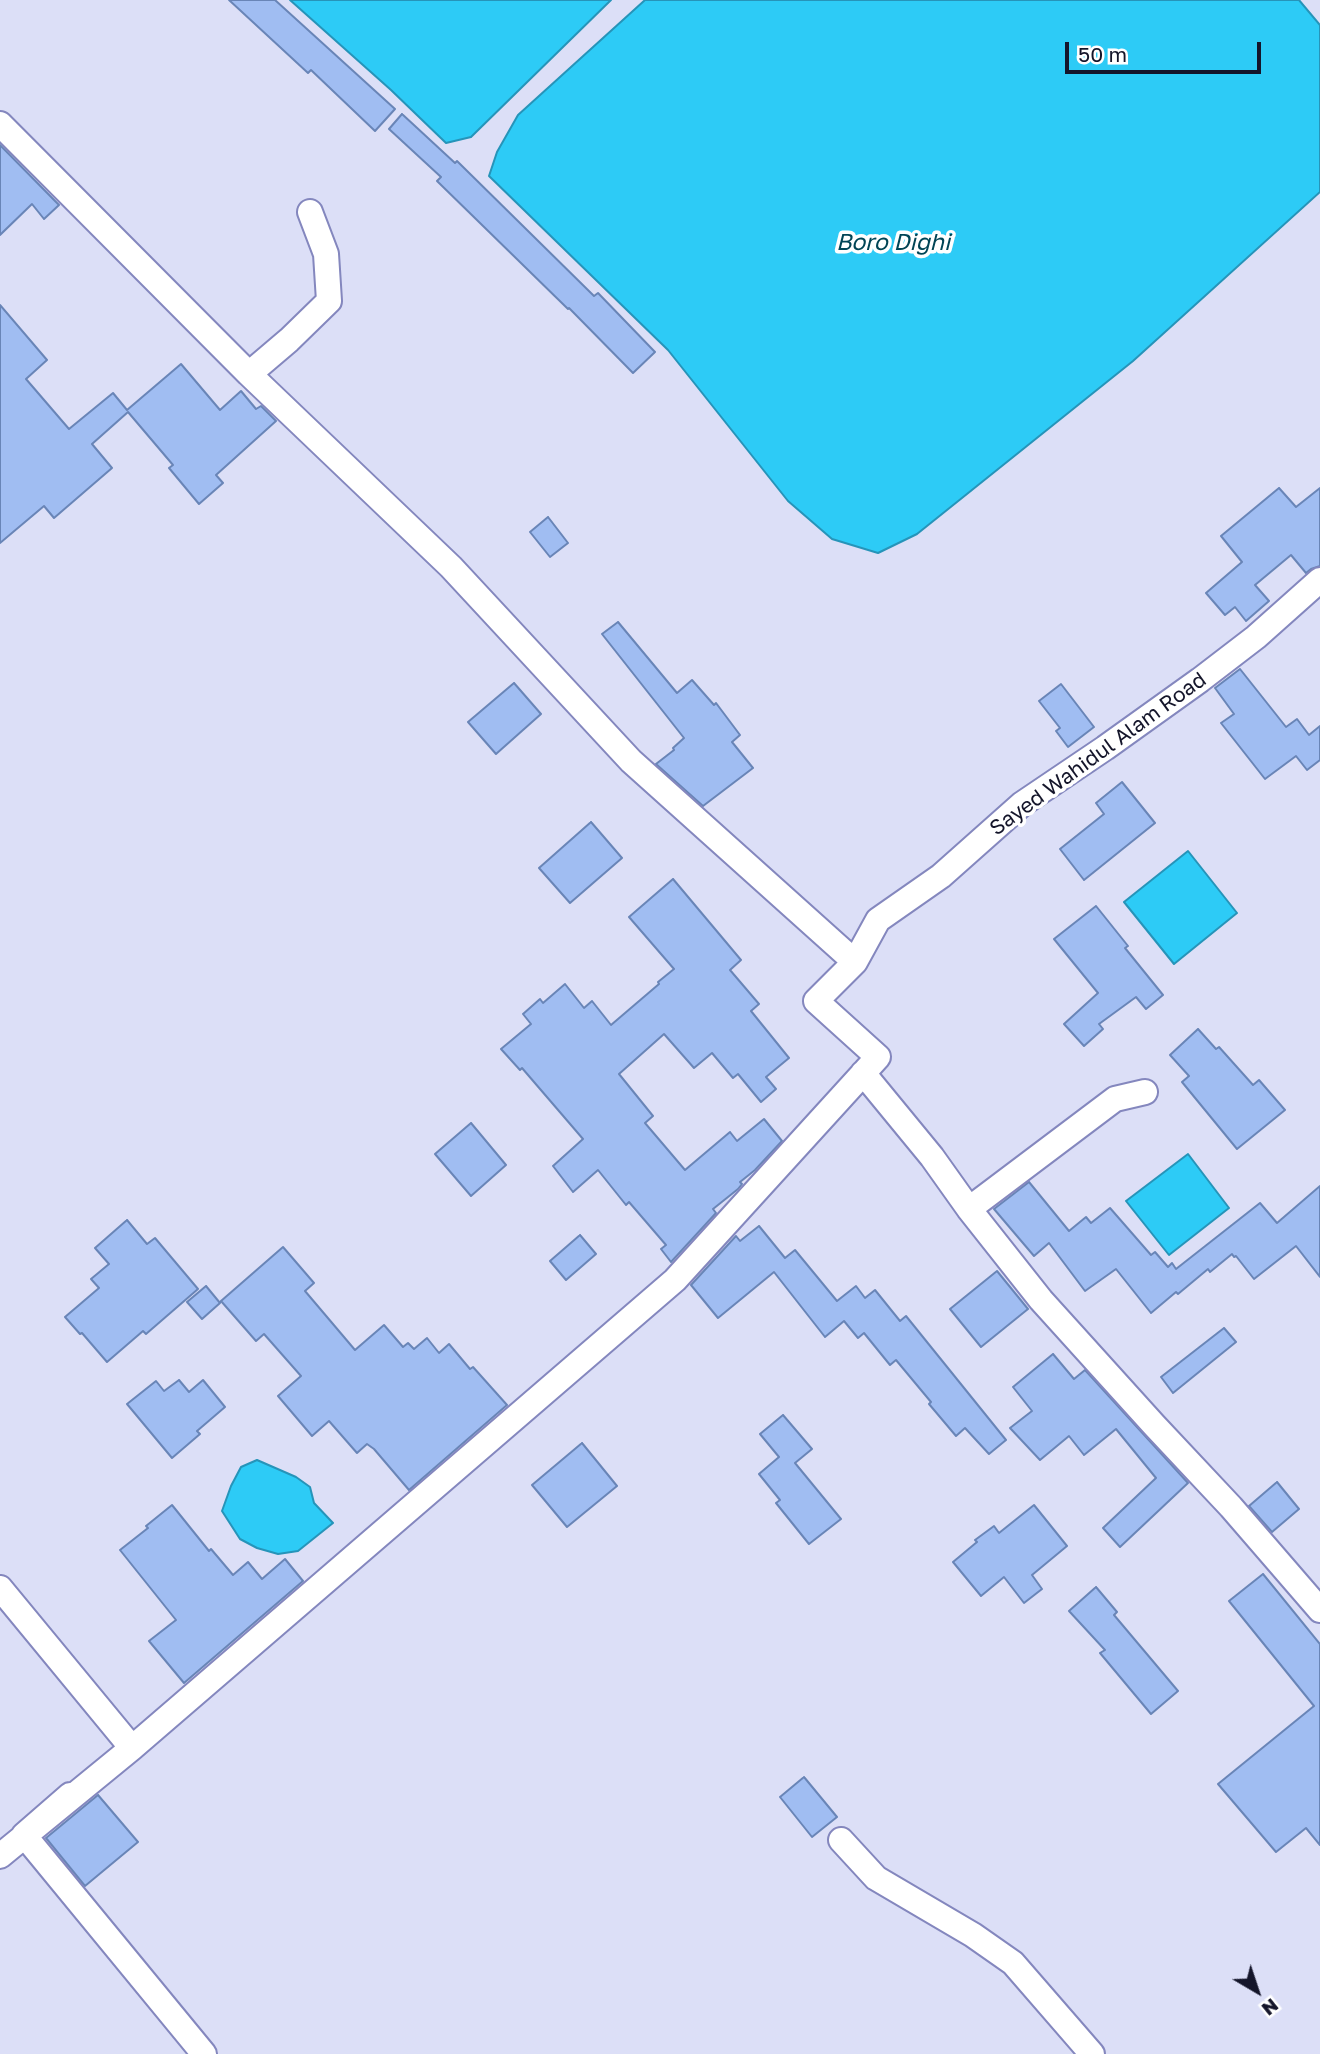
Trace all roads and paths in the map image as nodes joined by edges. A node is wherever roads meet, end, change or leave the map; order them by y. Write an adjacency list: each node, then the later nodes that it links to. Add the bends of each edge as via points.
1 (0, 124): 3 (street)
2 (310, 212): 3 (street, via 326,254 329,301)
3 (249, 374): 5 (street, via 450,567 631,761)
4 (1320, 580): 5 (street, Sayed Wahidul Alam Road, via 1247,644 1022,804 941,876 878,920)
5 (855, 962): 6 (street, Sayed Wahidul Alam Road, via 816,1001 878,1056)
6 (863, 1073): 8 (street); 11 (street, via 676,1280)
7 (1145, 1092): 8 (street, via 1115,1099)
8 (969, 1209): 10 (street, via 1041,1300)
9 (0, 1588): 11 (street)
10 (1320, 1610)
11 (132, 1748): 13 (street)
12 (70, 1795): 13 (street)
13 (24, 1835): 15 (street); 16 (street)
14 (841, 1840): 17 (street, via 876,1878 1013,1963)
15 (0, 1856)
16 (204, 2054)
17 (1092, 2054)

